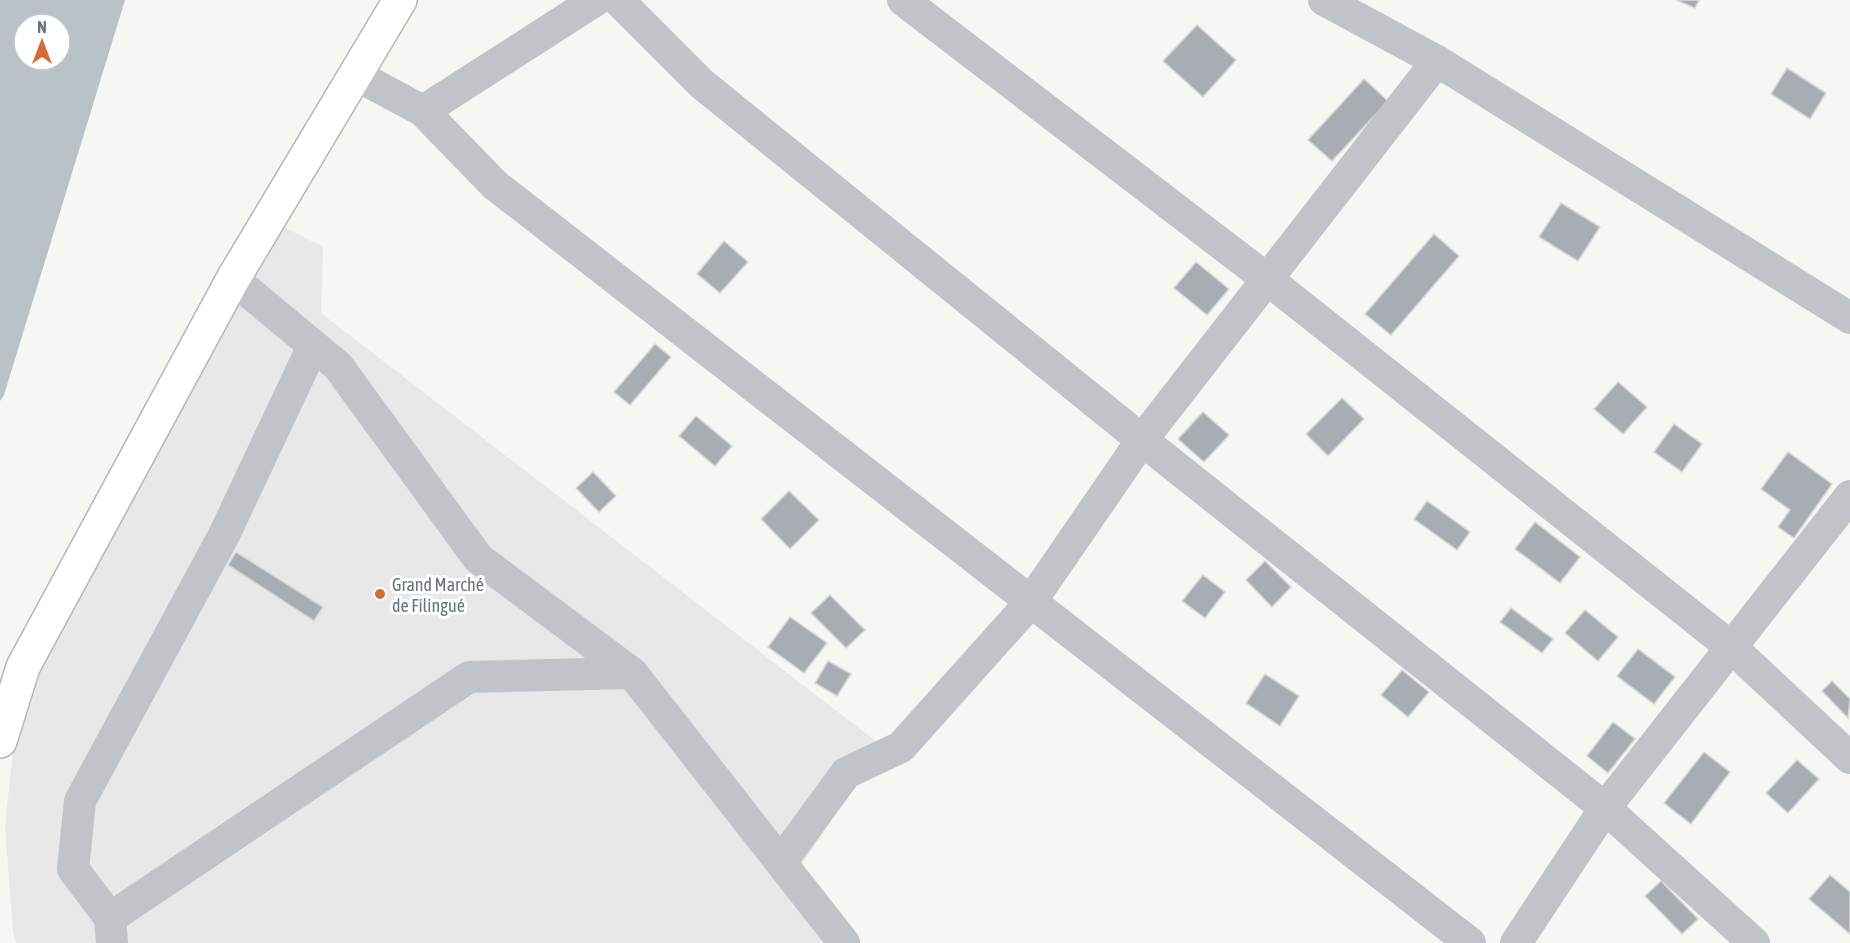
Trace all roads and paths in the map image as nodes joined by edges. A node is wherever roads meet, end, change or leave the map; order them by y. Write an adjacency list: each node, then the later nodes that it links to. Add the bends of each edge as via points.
1 (400, 0): 7 (main road)
2 (596, 0): 8 (street)
3 (618, 0): 13 (street, via 702,84)
4 (903, 0): 10 (street)
5 (1324, 0): 6 (street)
6 (1437, 61): 10 (street); 11 (street)
7 (356, 75): 8 (street); 9 (main road)
8 (423, 111): 15 (street, via 495,185)
9 (234, 279): 12 (street); 18 (main road, via 23,667)
10 (1268, 279): 13 (street); 16 (street)
11 (1850, 318)
12 (314, 346): 17 (street, via 338,366 478,558); 22 (street, via 224,536 80,801 73,869)
13 (1142, 440): 15 (street); 20 (street)
14 (1850, 496): 16 (street)
15 (1030, 603): 21 (street, via 901,747 846,773); 24 (street)
16 (1731, 647): 19 (street); 20 (street)
17 (632, 673): 21 (street); 22 (street, via 469,677)
18 (0, 741)
19 (1850, 758)
20 (1605, 808): 25 (street); 26 (street)
21 (781, 862): 23 (street)
22 (111, 931)
23 (837, 939)
24 (1470, 943)
25 (1516, 943)
26 (1754, 943)

